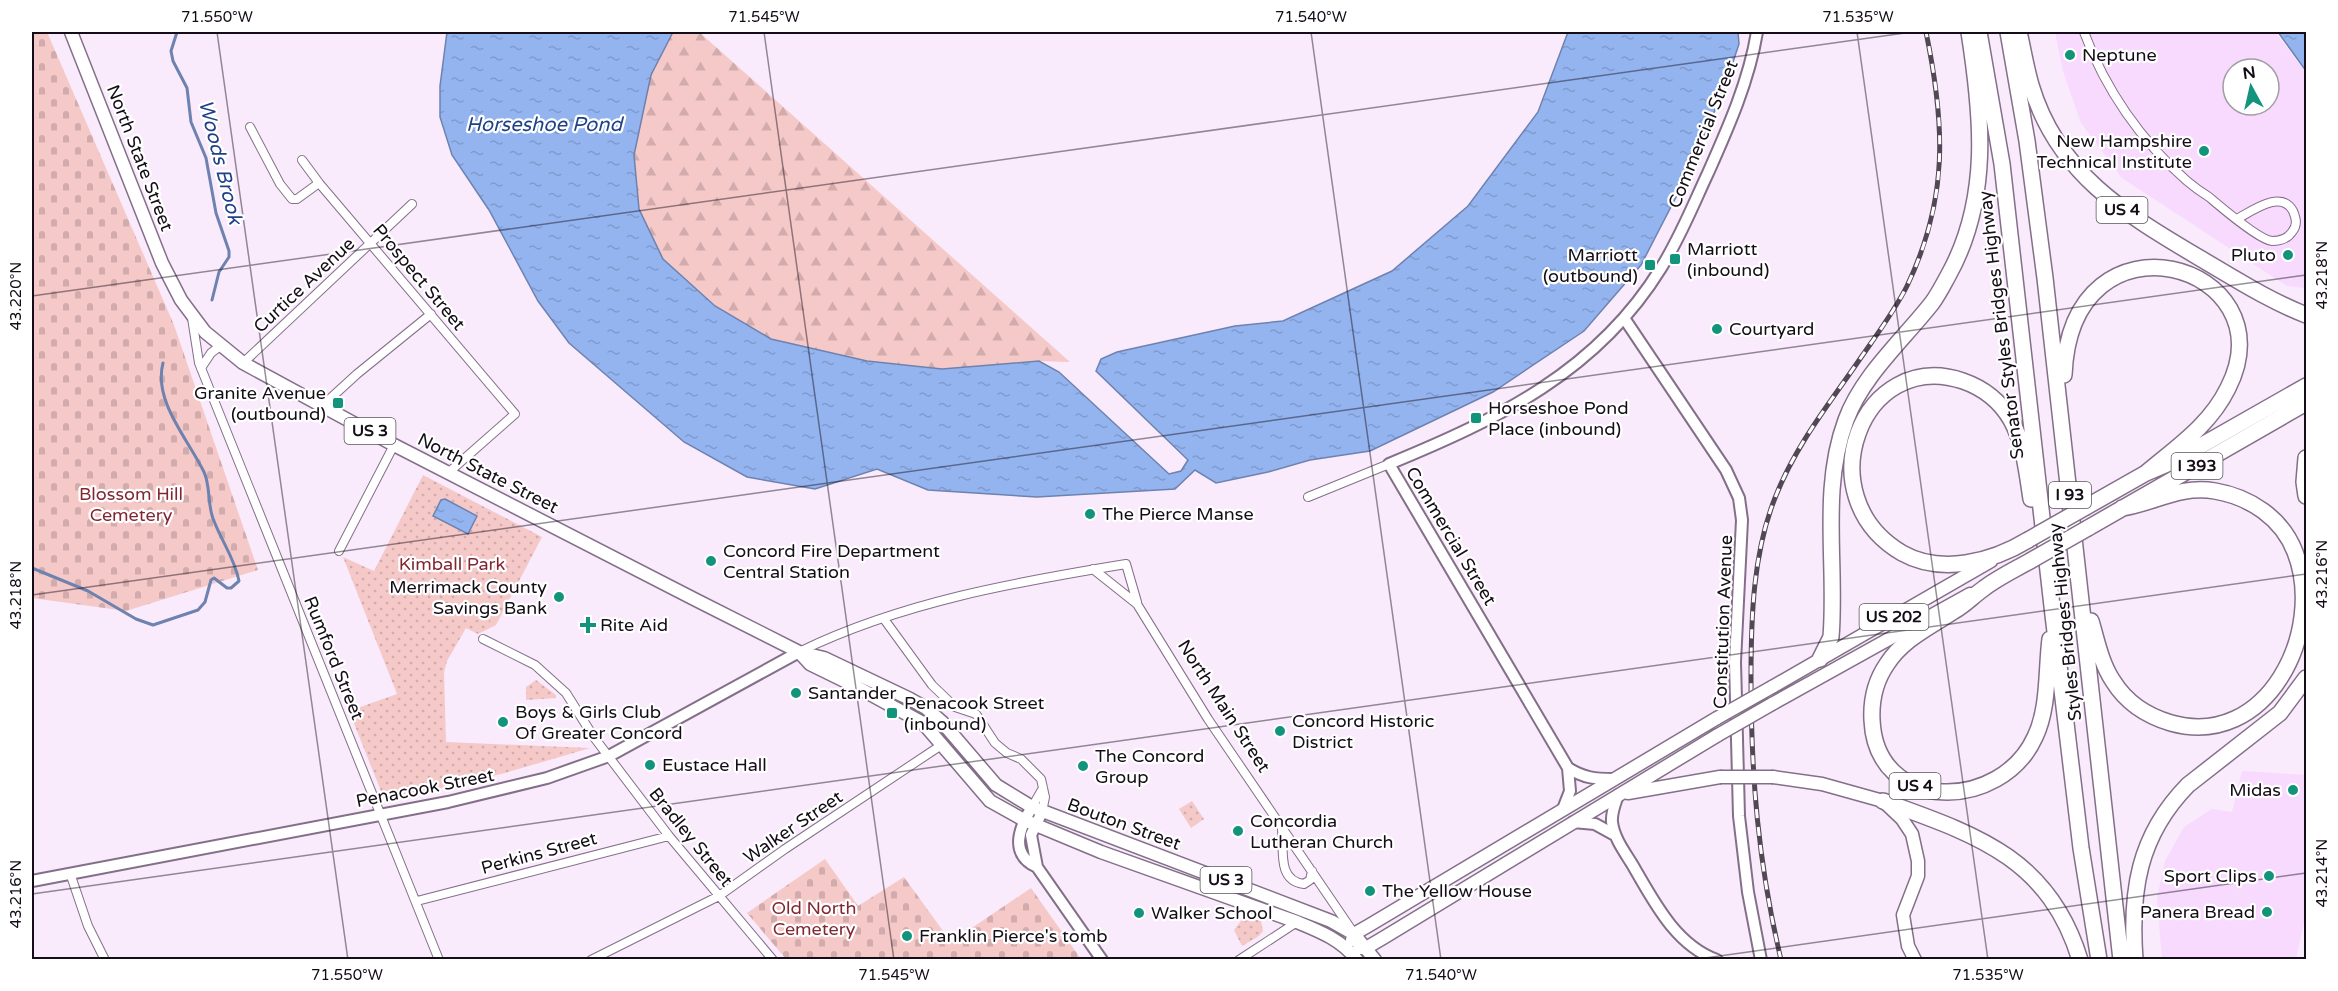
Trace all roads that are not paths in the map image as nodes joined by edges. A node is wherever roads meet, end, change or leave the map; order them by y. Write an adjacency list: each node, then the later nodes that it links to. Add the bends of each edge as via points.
1 (71, 32): 14 (main road, North State Street / US 3, via 162,263)
2 (1757, 32): 17 (street, Commercial Street, via 1742,90 1686,223 1661,269)
3 (1969, 32): 44 (highway, via 1980,113 1981,155 1972,217 1954,265 1934,301 1868,381 1846,418 1833,469 1831,637)
4 (1979, 32): 35 (highway, Senator Styles Bridges Highway / I 93, via 2002,164)
5 (2008, 32): 24 (highway, Styles Bridges Highway / I 93, via 2027,141)
6 (2019, 32): 16 (highway, US 4, via 2031,86 2047,124 2090,183 2139,222 2282,306)
7 (2084, 32): 12 (street, via 2104,76 2143,136 2187,181)
8 (249, 127): 10 (street, via 292,199 297,200)
9 (302, 160): 10 (street, Prospect Street)
10 (319, 183): 13 (street, Prospect Street)
11 (412, 204): 13 (street, Curtice Avenue)
12 (2237, 219): 12 (street, via 2273,201 2289,204 2296,219 2290,235 2272,241)
13 (371, 243): 15 (street, Prospect Street); 19 (street, Curtice Avenue)
14 (191, 314): 18 (main road, North State Street / US 3); 20 (street, Rumford Street)
15 (430, 314): 23 (street); 28 (street, Prospect Street, via 515,414)
16 (2307, 315)
17 (1624, 318): 27 (street, Commercial Street, via 1598,346 1536,393 1474,427); 77 (street, Constitution Avenue, via 1726,470 1741,509 1735,662 1739,816)
18 (220, 346): 19 (main road, North State Street / US 3); 20 (street)
19 (243, 363): 23 (main road, North State Street / US 3)
20 (201, 368): 54 (street, Rumford Street)
21 (2307, 386): 29 (highway, I 393)
22 (2307, 403): 32 (highway, I 393)
23 (322, 406): 25 (main road, North State Street / US 3)
24 (2062, 420): 29 (highway, via 2069,335 2090,298 2123,273 2143,267 2174,268 2202,280 2218,293 2234,319 2239,349 2236,369 2212,414 2191,437); 37 (highway, Styles Bridges Highway / I 93)
25 (394, 445): 28 (main road, North State Street / US 3); 34 (street)
26 (2307, 458): 30 (highway)
27 (1389, 464): 31 (street); 48 (street, Commercial Street)
28 (448, 473): 43 (main road, North State Street / US 3)
29 (2146, 473): 33 (highway, I 393, bridge)
30 (2307, 496)
31 (1308, 497)
32 (2122, 508): 37 (highway, via 2171,494 2213,491 2248,502 2281,527 2300,563 2304,584 2302,625 2289,664 2264,697 2230,720 2190,726 2160,720 2125,697 2113,681 2103,662); 38 (highway, I 393, bridge)
33 (2022, 543): 35 (highway, via 1976,561 1940,564 1901,552 1875,531 1857,501 1851,460 1861,424 1881,398 1910,381 1935,377 1958,379 1995,399 2012,421 2019,439 2034,521); 44 (main road, US 202)
34 (339, 551)
35 (2048, 563): 40 (highway, Senator Styles Bridges Highway / I 93)
36 (1093, 569): 39 (street, North Main Street); 39 (street, North Main Street, via 1126,564); 41 (street, via 959,596)
37 (2080, 581): 81 (highway, Styles Bridges Highway / I 93)
38 (1984, 588): 40 (highway, US 4, via 1904,644 1888,662 1876,686 1872,717 1878,748 1894,772 1920,788 1939,793 1969,791 1995,780 2023,757 2043,714); 50 (main road, US 202, bridge, via 1772,704)
39 (1137, 604): 57 (street, North Main Street)
40 (2053, 615): 80 (highway, Styles Bridges Highway / I 93)
41 (884, 619): 43 (street); 52 (street, via 932,685 955,707 976,714 995,743 1041,779 1043,788)
42 (483, 639): 47 (street, Bradley Street, via 536,665 560,686)
43 (799, 652): 46 (main road, North State Street / US 3, via 810,664 923,723); 47 (street, Penacook Street); 52 (main road, North State Street / US 3, via 824,658 926,708 996,785)
44 (1820, 659): 49 (main road, US 202, bridge)
45 (2307, 678): 82 (highway, via 2280,713 2188,785 2159,821 2136,886)
46 (943, 744): 56 (main road, North State Street / US 3, via 990,801); 63 (street, Walker Street)
47 (609, 756): 54 (street, Penacook Street, via 504,790); 59 (street, Bradley Street)
48 (1568, 768): 49 (street, via 1592,779); 53 (street, via 1570,790)
49 (1613, 779): 53 (main road, US 202)
50 (1618, 795): 51 (main road, bridge, via 1720,777 1773,777 1822,784); 55 (main road, US 202); 58 (street, via 1612,820)
51 (1883, 801): 78 (main road, via 1912,834 1917,854 1918,876 1903,915); 79 (highway, via 1973,836 2017,863 2053,901)
52 (1037, 809): 56 (street); 66 (main road, Bouton Street / US 3, via 1331,921)
53 (1563, 809): 66 (main road, US 202)
54 (382, 814): 61 (street, Penacook Street); 64 (street, Rumford Street)
55 (1573, 822): 58 (street, via 1595,824); 67 (main road, US 202)
56 (1029, 823): 65 (main road, Bouton Street / US 3); 73 (street, via 1018,831 1022,855 1037,867)
57 (1281, 827): 60 (street, North Main Street); 60 (street, North Main Street, via 1288,878 1304,884 1310,880)
58 (1615, 835): 76 (street, via 1663,915 1698,951)
59 (669, 836): 63 (street, Bradley Street); 64 (street, Perkins Street)
60 (1312, 871): 66 (street, North Main Street)
61 (70, 873): 62 (street, Penacook Street); 69 (street, via 88,926)
62 (32, 881)
63 (719, 896): 71 (street, Walker Street); 72 (street, Bradley Street)
64 (417, 901): 70 (street, Rumford Street)
65 (1297, 922): 68 (main road, Bouton Street / US 3, via 1326,934); 74 (street)
66 (1354, 934): 67 (main road, Bouton Street / US 3); 68 (main road)
67 (1366, 948): 68 (main road, US 202); 75 (main road, US 3)
68 (1353, 954)
69 (105, 960)
70 (439, 960)
71 (591, 960)
72 (773, 960)
73 (1102, 960)
74 (1239, 960)
75 (1375, 960)
76 (1718, 960)
77 (1761, 960)
78 (1914, 960)
79 (2080, 960)
80 (2099, 960)
81 (2121, 960)
82 (2135, 960)

